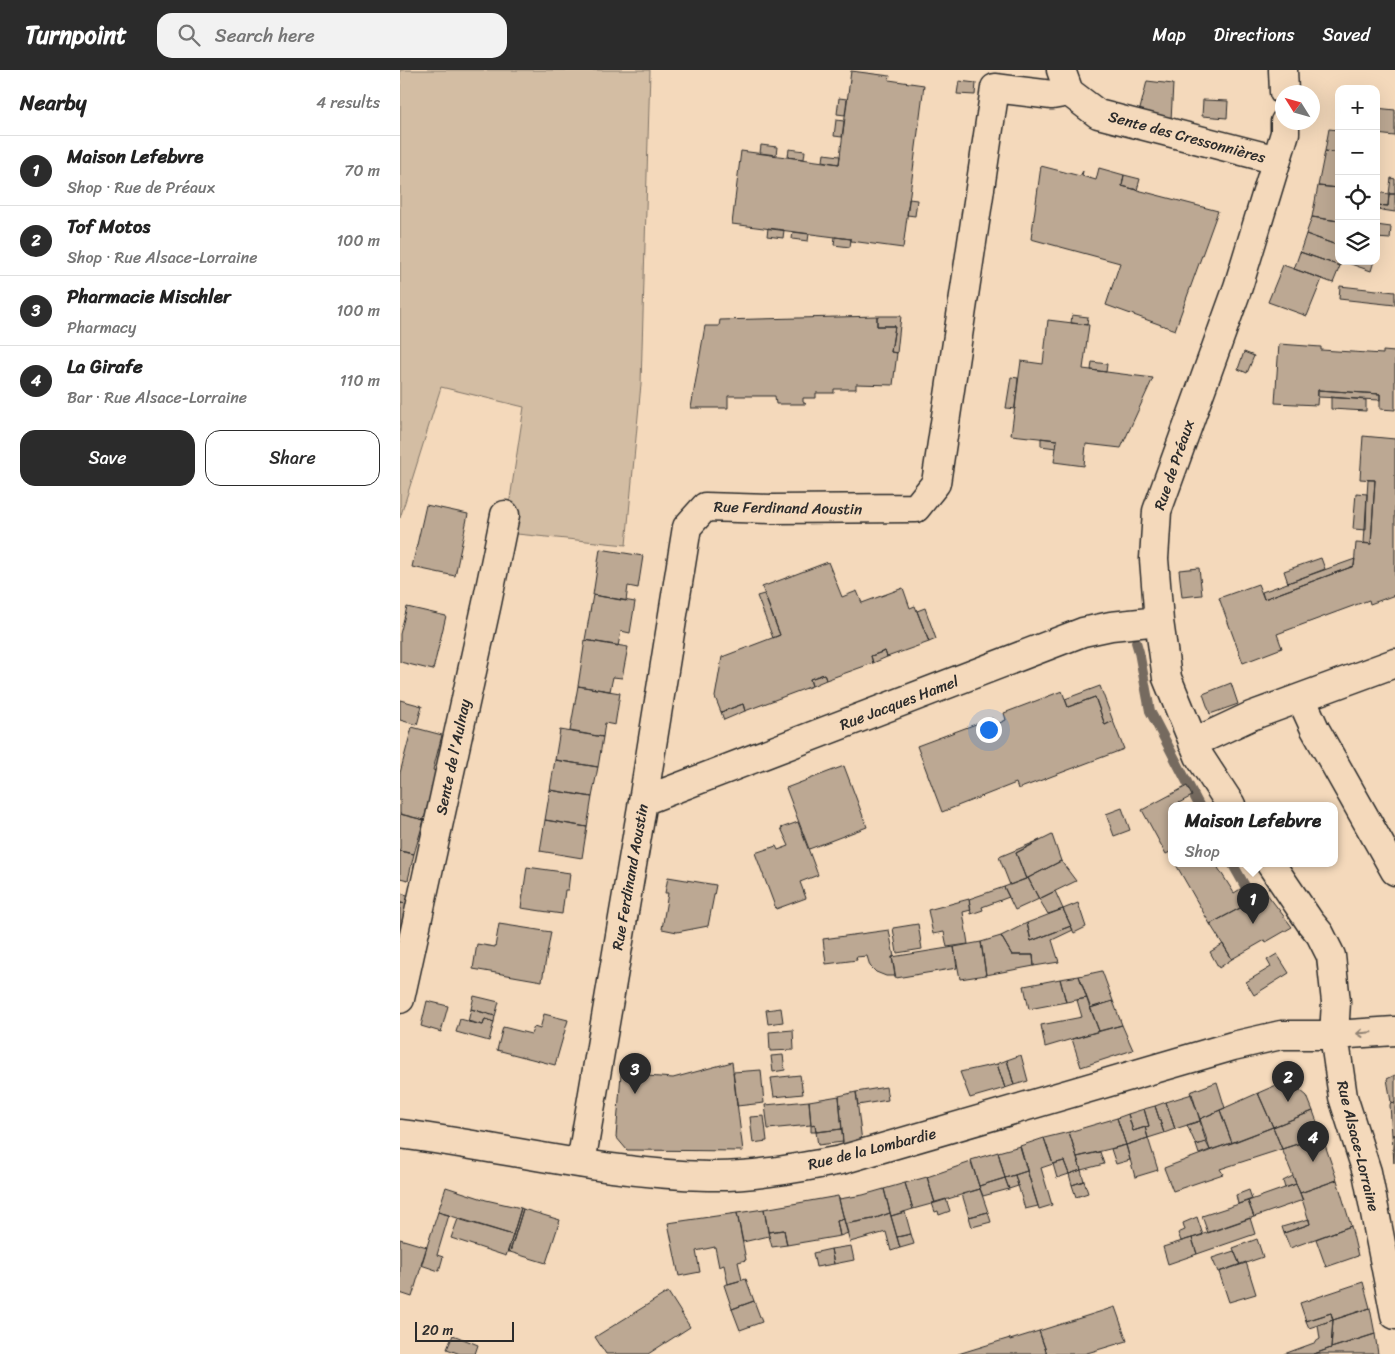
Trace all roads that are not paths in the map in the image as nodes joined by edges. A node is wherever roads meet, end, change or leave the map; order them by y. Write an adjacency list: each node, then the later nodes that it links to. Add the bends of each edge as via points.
1 (1283, 70): 3 (street)
2 (1065, 81): 5 (street, Sente des Cressonnières, via 1098,114); 11 (street, Rue Ferdinand Aoustin, via 1052,95 995,88 936,483 916,508 705,507 687,527)
3 (1284, 85)
4 (1285, 130): 5 (street, Rue de Préaux)
5 (1277, 160): 7 (street, Rue de Préaux, via 1238,288 1157,511 1154,559)
6 (505, 515): 15 (street, Sente de l'Aulnay)
7 (1159, 621): 10 (street, Rue de Préaux, via 1167,678); 11 (street, Rue Jacques Hamel, via 1083,632)
8 (1395, 663): 9 (street)
9 (1302, 698): 10 (street); 14 (street, via 1315,729)
10 (1193, 743): 12 (street, Rue de Préaux)
11 (643, 801): 19 (street, Rue Ferdinand Aoustin)
12 (1229, 802)
13 (1273, 867): 17 (street, via 1320,934 1331,956 1336,1002)
14 (1395, 871)
15 (400, 999)
16 (1395, 1030): 17 (street, Rue de la Lombardie, one-way to 17)
17 (1334, 1035): 19 (street, Rue de la Lombardie, via 1281,1035 1233,1046 850,1158 790,1169 710,1176 624,1170); 20 (street, Rue Alsace-Lorraine, via 1343,1097 1367,1172)
18 (400, 1134): 19 (street, Rue de la Lombardie, via 460,1141)
19 (580, 1163)
20 (1395, 1315)

